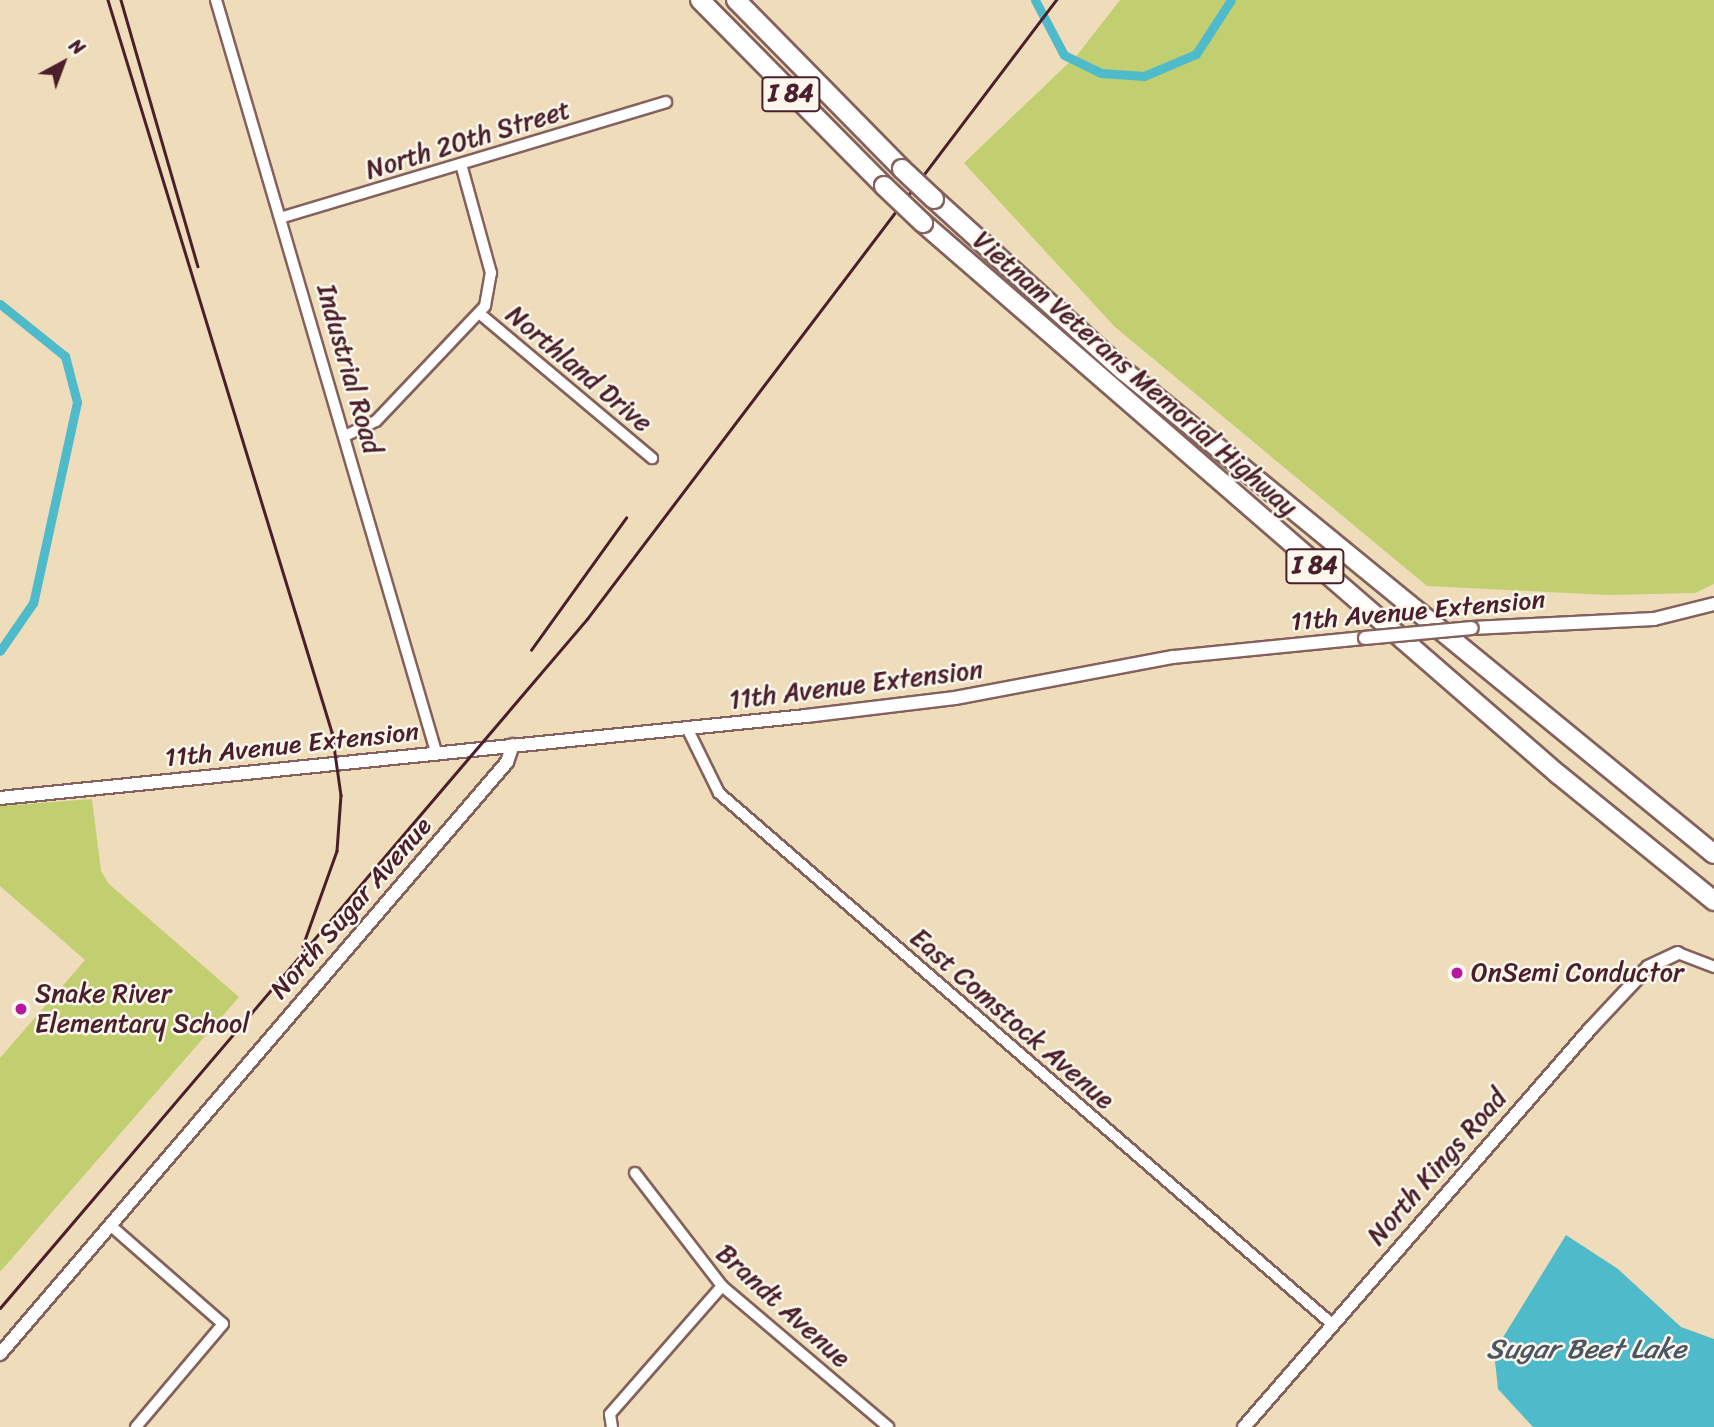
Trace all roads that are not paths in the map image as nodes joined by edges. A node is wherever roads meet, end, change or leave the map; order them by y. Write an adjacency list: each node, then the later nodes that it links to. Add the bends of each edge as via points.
1 (216, 0): 6 (street, Industrial Road)
2 (700, 0): 16 (highway, Vietnam Veterans Memorial Highway / I 84, bridge, via 923,222 1548,766)
3 (736, 0): 15 (highway, Vietnam Veterans Memorial Highway / I 84, bridge, via 902,169 1124,371)
4 (666, 102): 5 (street, North 20th Street)
5 (461, 164): 6 (street, North 20th Street); 7 (street, via 491,273)
6 (283, 217): 8 (street, Industrial Road)
7 (479, 313): 8 (street, via 376,421); 9 (street, Northland Drive)
8 (347, 435): 13 (street, Industrial Road)
9 (652, 458)
10 (1714, 604): 11 (street, 11th Avenue Extension, bridge, via 1654,619 1472,628 1174,657 955,698)
11 (688, 730): 12 (street, 11th Avenue Extension); 22 (street, East Comstock Avenue, via 719,793)
12 (513, 745): 13 (street, 11th Avenue Extension); 20 (street, North Sugar Avenue, via 507,762)
13 (436, 752): 14 (street, 11th Avenue Extension)
14 (0, 798)
15 (1714, 854)
16 (1714, 901)
17 (1678, 953): 18 (street); 22 (street, North Kings Road, via 1648,967 1591,1028)
18 (1714, 967)
19 (635, 1173): 21 (street, Brandt Avenue)
20 (110, 1225): 23 (street, North Sugar Avenue); 24 (street, via 223,1324)
21 (722, 1286): 25 (street, via 610,1414); 26 (street, Brandt Avenue)
22 (1332, 1324): 27 (street, North Kings Road)
23 (0, 1354)
24 (136, 1427)
25 (612, 1427)
26 (888, 1427)
27 (1244, 1427)

